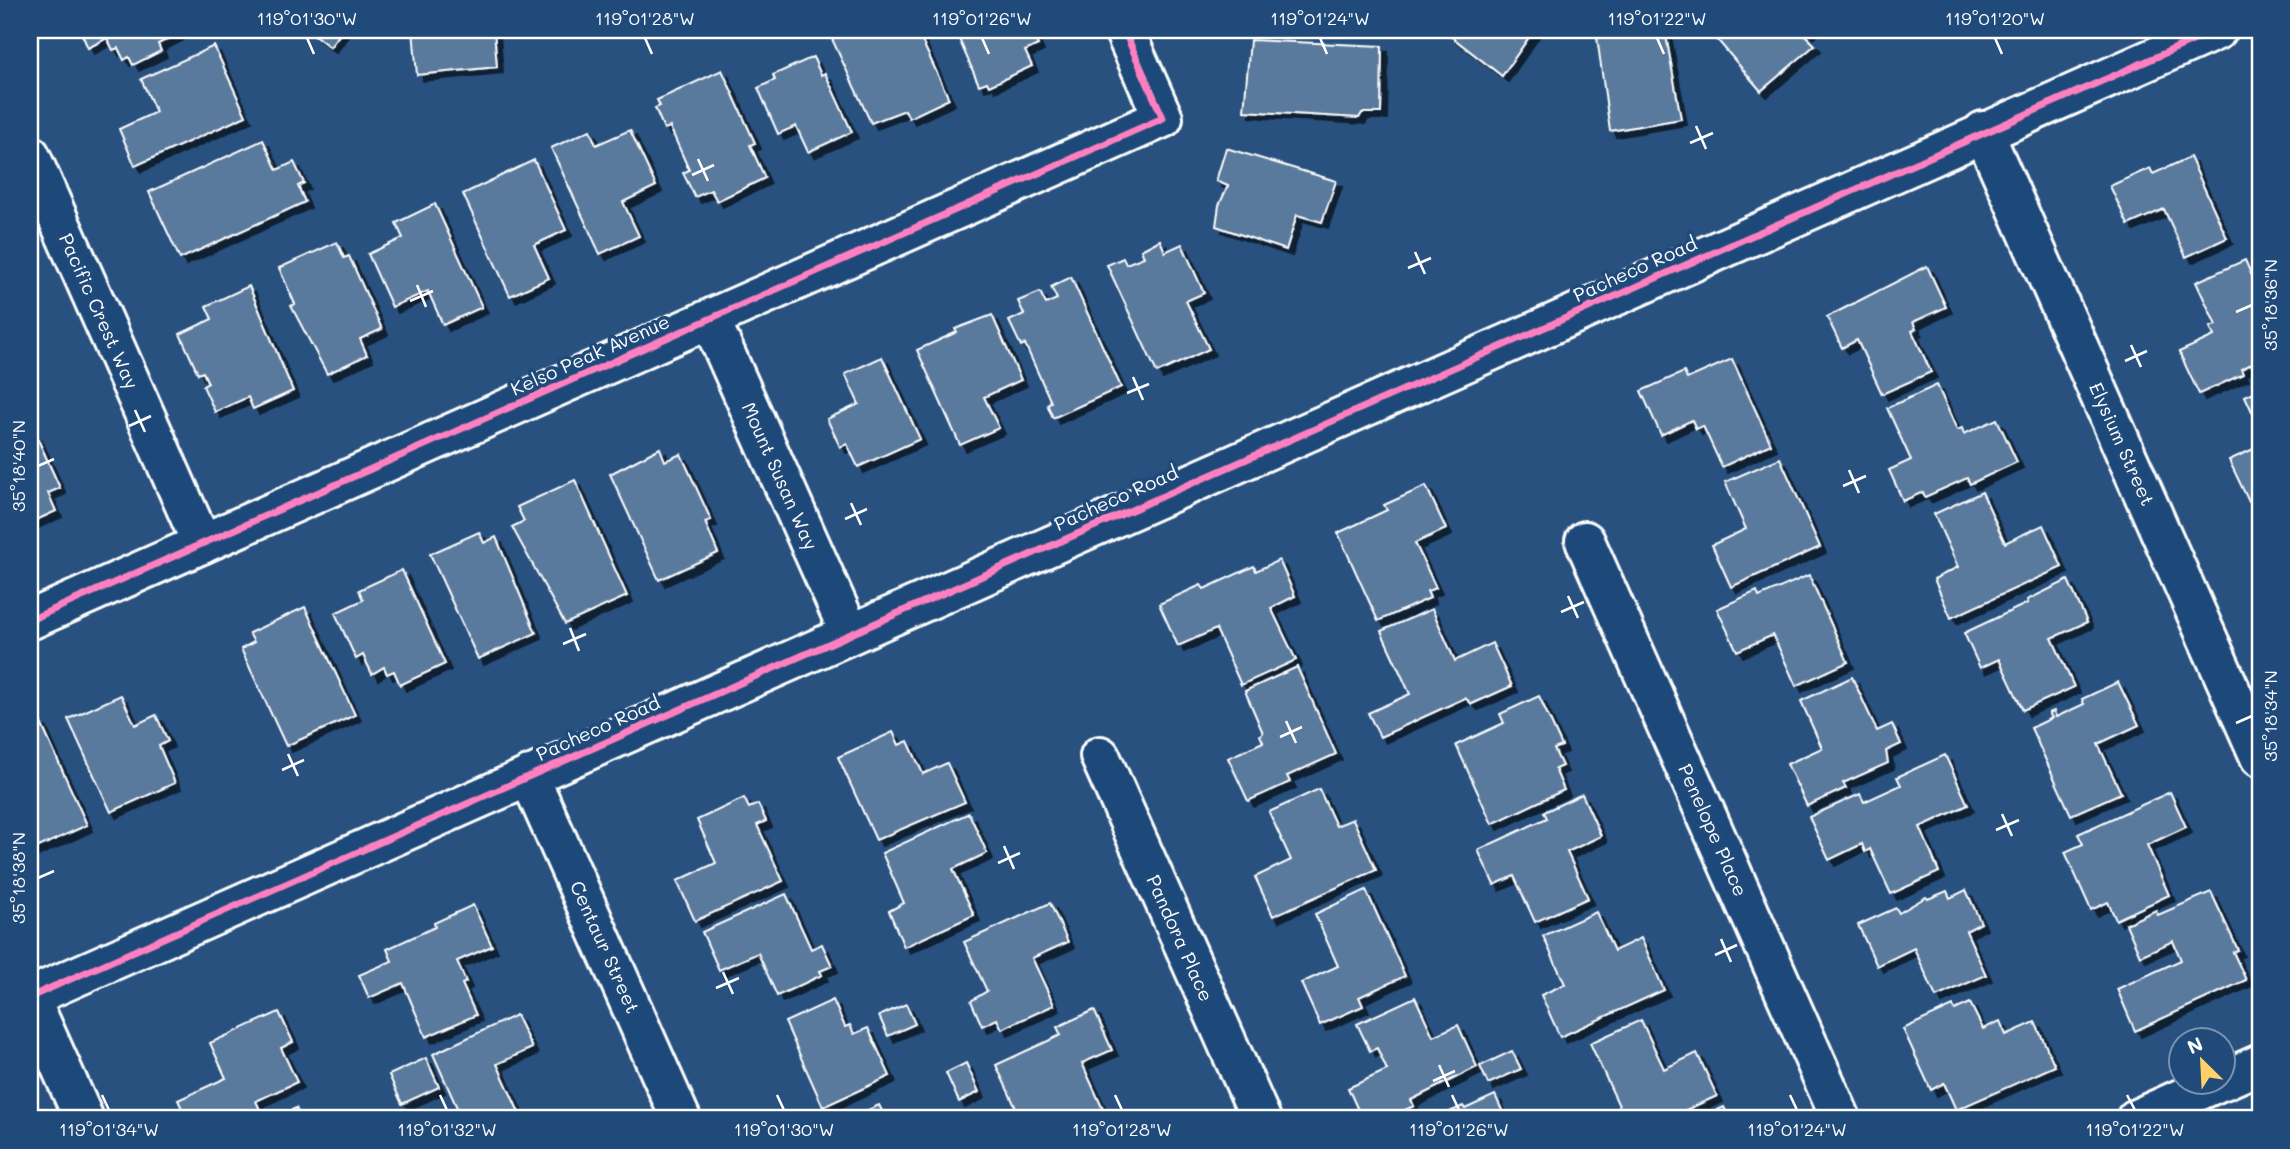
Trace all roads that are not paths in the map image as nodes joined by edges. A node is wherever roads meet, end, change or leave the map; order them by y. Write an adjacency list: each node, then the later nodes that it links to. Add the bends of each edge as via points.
1 (1124, 30): 5 (street, Kelso Peak Avenue, via 1163,118)
2 (2217, 30): 3 (street, Pacheco Road)
3 (1983, 131): 9 (street, Pacheco Road); 11 (street, Elysium Street)
4 (30, 155): 7 (street, Pacific Crest Way)
5 (710, 318): 7 (street, Kelso Peak Avenue); 9 (street, Mount Susan Way)
6 (1584, 541): 20 (street, Penelope Place)
7 (202, 544): 8 (street, Kelso Peak Avenue)
8 (30, 620)
9 (850, 634): 12 (street, Pacheco Road)
10 (1100, 757): 19 (street, Pandora Place)
11 (2260, 757)
12 (529, 776): 13 (street, Pacheco Road); 18 (street, Centaur Street)
13 (30, 997): 17 (street)
14 (2260, 1064): 15 (street)
15 (2238, 1074)
16 (2188, 1096): 21 (street)
17 (84, 1119)
18 (681, 1119)
19 (1261, 1119)
20 (1841, 1119)
21 (2136, 1119)

